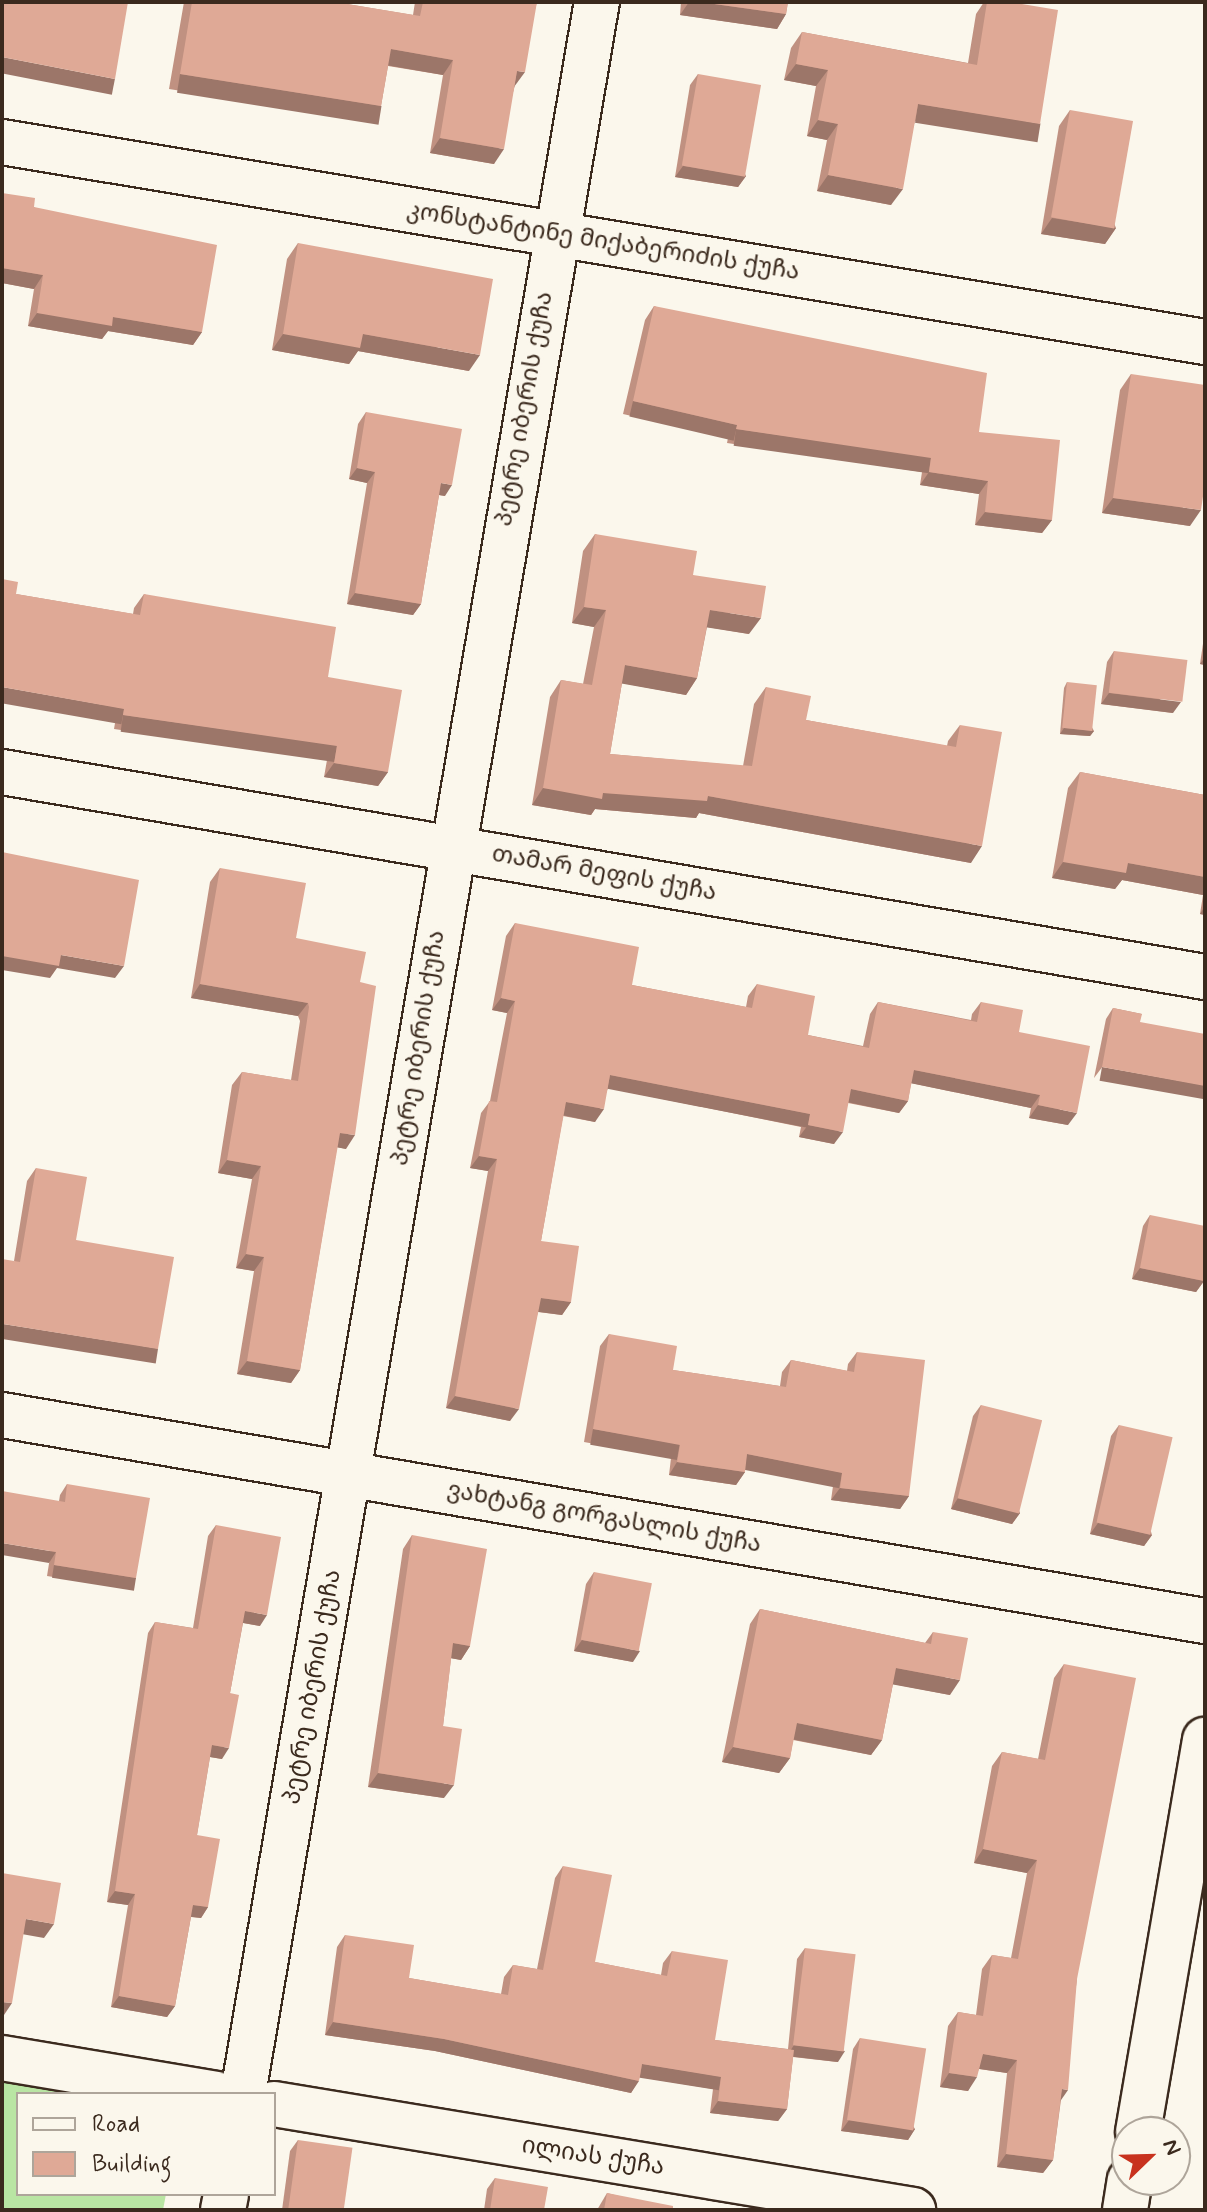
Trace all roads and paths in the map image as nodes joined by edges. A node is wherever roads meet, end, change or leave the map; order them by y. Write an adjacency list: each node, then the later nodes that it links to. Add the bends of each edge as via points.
1 (597, 2): 3 (street, პეტრე იბერის ქუჩა)
2 (2, 142): 3 (street, კონსტანტინე მიქაბერიძის ქუჩა)
3 (555, 234): 4 (street, კონსტანტინე მიქაბერიძის ქუჩა); 6 (street, პეტრე იბერის ქუჩა)
4 (1205, 342)
5 (2, 772): 6 (street, თამარ მეფის ქუჩა)
6 (451, 848): 7 (street, თამარ მეფის ქუჩა); 9 (street, პეტრე იბერის ქუჩა)
7 (1205, 977)
8 (2, 1415): 9 (street, ვახტანგ გორგასლის ქუჩა)
9 (349, 1474): 10 (street, ვახტანგ გორგასლის ქუჩა); 14 (street, პეტრე იბერის ქუჩა)
10 (1205, 1621)
11 (1205, 1740): 16 (street)
12 (2, 2058): 13 (street)
13 (204, 2092)
14 (243, 2092)
15 (276, 2104): 17 (street, ილიას ქუჩა)
16 (1141, 2116)
17 (913, 2210)

